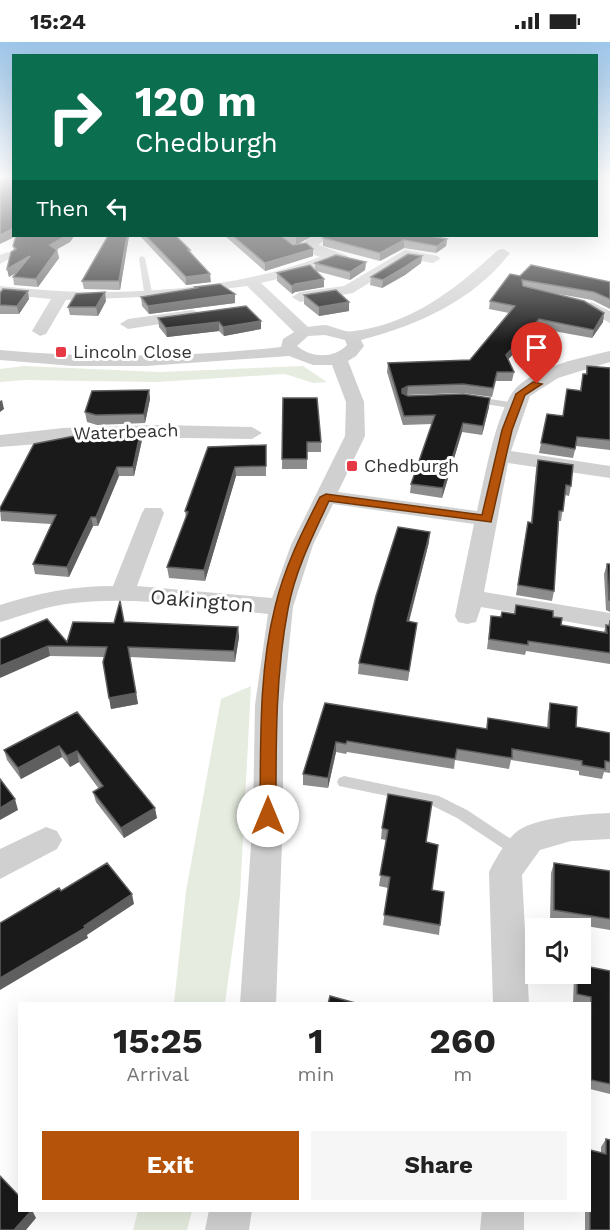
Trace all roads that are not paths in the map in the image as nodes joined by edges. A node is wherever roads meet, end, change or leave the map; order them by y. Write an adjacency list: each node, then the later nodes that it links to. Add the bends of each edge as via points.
1 (321, 237): 3 (street, via 307,247)
2 (502, 253): 20 (street, via 447,301)
3 (332, 257): 6 (street); 7 (street, via 300,269)
4 (142, 258): 11 (lane)
5 (433, 259): 6 (street, via 405,254)
6 (382, 268): 9 (street)
7 (249, 280): 10 (street); 19 (street)
8 (0, 290): 12 (street)
9 (348, 290): 13 (street); 14 (street)
10 (179, 291): 11 (street); 17 (street, via 203,314)
11 (148, 292): 12 (street)
12 (62, 294): 18 (street)
13 (300, 297)
14 (364, 303)
15 (586, 305): 16 (street)
16 (610, 318)
17 (128, 324)
18 (40, 330)
19 (304, 332): 20 (street, via 335,331); 21 (street, via 289,343)
20 (344, 348): 21 (street, via 317,359); 30 (street, via 355,402 355,436)
21 (292, 351): 22 (street, via 191,360 118,361)
22 (0, 355)
23 (610, 356): 25 (street, via 553,374 521,394)
24 (462, 398): 25 (lane)
25 (516, 406): 28 (street)
26 (252, 433): 27 (street, Waterbeach, via 152,429)
27 (0, 441)
28 (502, 456): 29 (street); 32 (street)
29 (610, 472)
30 (326, 497): 32 (street); 34 (street, via 302,545)
31 (153, 513): 33 (street, Oakington)
32 (487, 519): 36 (street, via 469,607)
33 (122, 594): 34 (street, Oakington); 35 (street, Oakington, via 62,596)
34 (281, 607): 42 (street, via 269,705 268,816)
35 (0, 614)
36 (610, 621)
37 (344, 782): 40 (lane, via 434,800)
38 (610, 826): 40 (street, via 571,828 529,840)
39 (46, 840): 41 (street)
40 (520, 852): 43 (street, via 505,872)
41 (0, 865)
42 (258, 1002)
43 (510, 1002)
44 (231, 1212): 46 (street)
45 (503, 1212): 47 (street)
46 (227, 1230)
47 (502, 1230)

